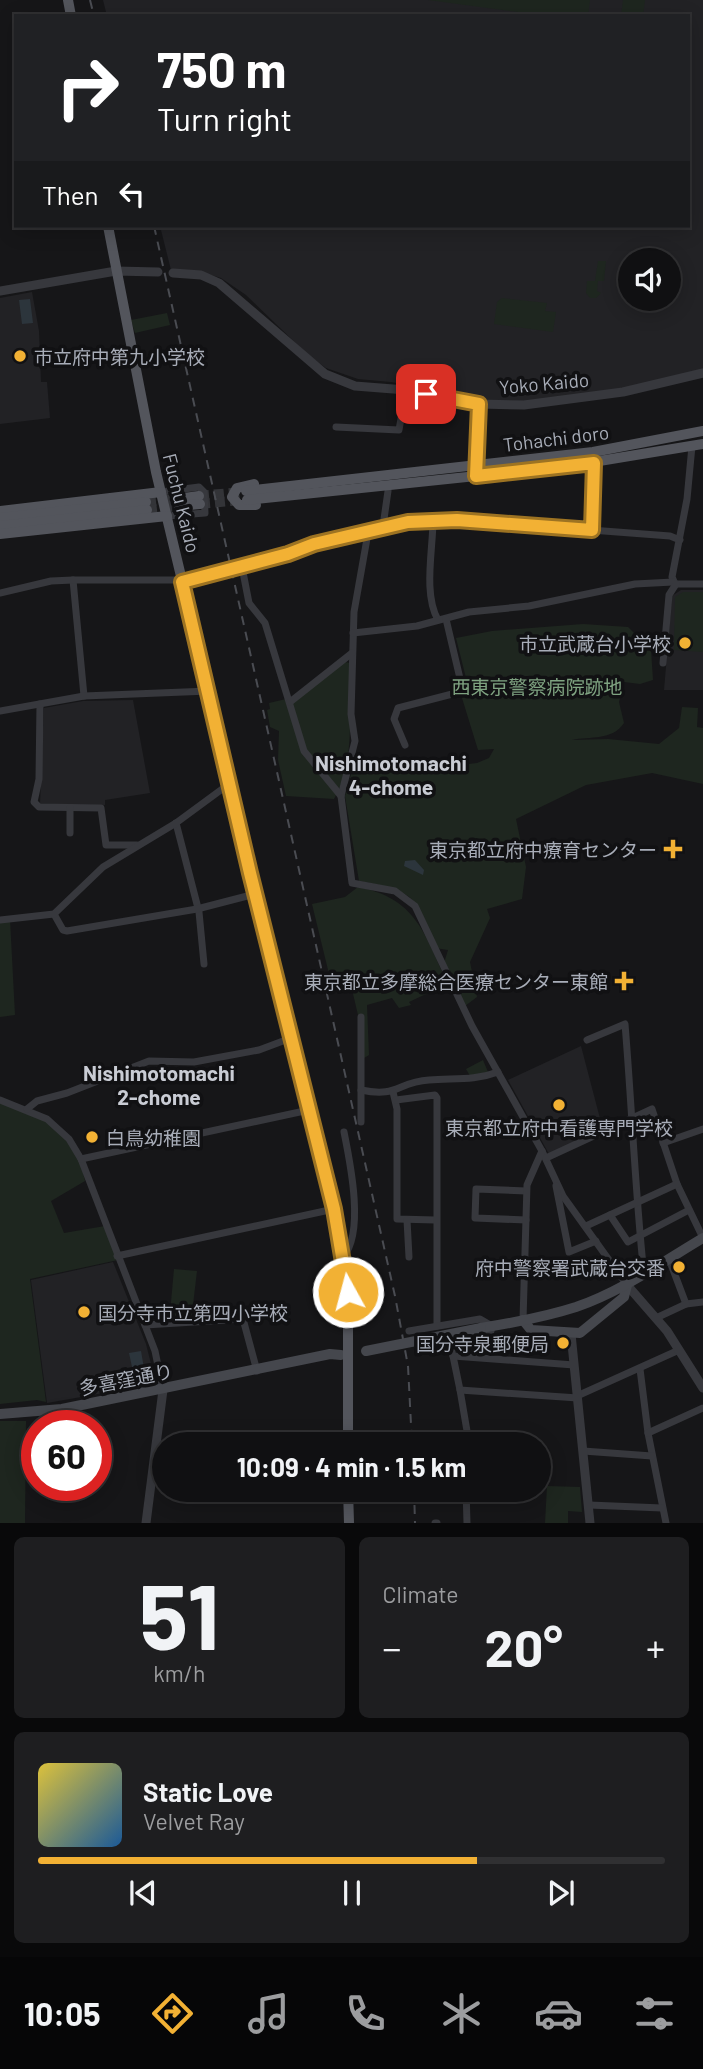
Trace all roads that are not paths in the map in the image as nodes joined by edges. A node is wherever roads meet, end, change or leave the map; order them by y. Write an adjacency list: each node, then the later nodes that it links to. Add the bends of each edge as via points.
1 (108, 228): 2 (main road, Fuchu Kaido)
2 (116, 271): 3 (street); 5 (street); 19 (main road, Fuchu Kaido)
3 (158, 272)
4 (173, 273): 7 (street, Yoko Kaido, via 201,275 219,283 333,378 355,386)
5 (0, 291)
6 (703, 373): 8 (street, Yoko Kaido, via 610,395 524,405)
7 (406, 390): 8 (street, Yoko Kaido); 9 (street, via 399,430)
8 (479, 404): 16 (street)
9 (336, 427)
10 (703, 431): 12 (main road, Tohachi doro)
11 (697, 445): 13 (main road, Tohachi doro); 31 (street)
12 (614, 448): 13 (main road, via 677,442); 16 (main road, Tohachi doro)
13 (675, 450): 14 (main road, Tohachi doro)
14 (594, 463): 16 (main road, Tohachi doro); 28 (street)
15 (431, 470): 16 (main road, Tohachi doro); 17 (main road, Tohachi doro, via 246,495); 18 (main road, via 392,469 241,485 232,497 243,506)
16 (477, 471): 17 (main road, Tohachi doro)
17 (425, 481): 18 (main road)
18 (388, 491): 27 (street)
19 (161, 492): 22 (main road); 23 (main road, Fuchu Kaido); 23 (street, via 200,487 204,492 205,513)
20 (199, 500): 21 (main road)
21 (178, 502)
22 (0, 510)
23 (167, 516): 30 (main road); 34 (main road, Fuchu Kaido)
24 (0, 518): 26 (main road, via 146,506)
25 (433, 520): 27 (street); 28 (street); 38 (street, via 431,583 434,613)
26 (0, 526)
27 (383, 526): 29 (street)
28 (592, 530): 31 (street)
29 (368, 533): 32 (street); 39 (street)
30 (0, 534)
31 (680, 540): 35 (street)
32 (242, 567): 34 (street); 44 (street, via 249,603 265,623)
33 (73, 580): 34 (street); 37 (street); 43 (street)
34 (182, 582): 42 (main road, Fuchu Kaido)
35 (674, 583): 36 (street); 38 (street, via 635,584); 41 (street)
36 (703, 584)
37 (0, 593)
38 (442, 620): 39 (street); 47 (street, via 462,687 460,692 398,708 394,719)
39 (353, 633): 40 (street)
40 (352, 653): 44 (street); 49 (street, via 355,741)
41 (663, 663)
42 (209, 691): 43 (street); 48 (main road, Fuchu Kaido)
43 (84, 696): 45 (street)
44 (290, 702): 49 (street, via 304,751)
45 (40, 704): 46 (street); 50 (street, via 39,779 34,802 39,807)
46 (0, 710)
47 (405, 745)
48 (229, 783): 51 (street); 54 (main road, Fuchu Kaido)
49 (341, 796): 62 (street, via 352,883 395,891 415,906)
50 (70, 808): 52 (street); 53 (street, via 104,810 106,845)
51 (176, 823): 53 (street); 55 (street)
52 (70, 833)
53 (139, 845): 56 (street, via 103,867)
54 (255, 894): 55 (street); 60 (main road, Fuchu Kaido)
55 (197, 909): 56 (street, via 67,932); 58 (street)
56 (54, 914): 57 (street)
57 (0, 920)
58 (204, 964)
59 (362, 1017): 63 (street)
60 (290, 1038): 67 (street, via 260,1050 205,1060 149,1060 37,1101); 68 (main road, Fuchu Kaido)
61 (587, 1040): 69 (street, via 625,1024)
62 (498, 1072): 64 (street, via 474,1080 406,1084); 74 (street)
63 (361, 1090): 64 (street); 70 (street)
64 (393, 1092): 66 (street)
65 (0, 1100): 67 (street)
66 (396, 1100): 83 (street, via 397,1219); 84 (street, via 437,1098)
67 (27, 1109): 75 (street, via 57,1127)
68 (309, 1110): 75 (street); 80 (main road, Fuchu Kaido)
69 (634, 1117): 73 (street, via 652,1109); 74 (street); 79 (street)
70 (361, 1122)
71 (703, 1129): 73 (street)
72 (344, 1132): 91 (street, via 354,1223 351,1249)
73 (663, 1143): 76 (street)
74 (544, 1155): 77 (street); 78 (street)
75 (81, 1159): 90 (street)
76 (677, 1184): 79 (street); 81 (street)
77 (557, 1185): 86 (street); 89 (street, via 569,1252)
78 (526, 1191): 85 (street); 85 (street, via 476,1189 475,1218)
79 (636, 1202): 82 (street); 87 (street)
80 (334, 1209): 90 (street); 91 (main road, Fuchu Kaido)
81 (689, 1210): 87 (street); 88 (street)
82 (610, 1215): 86 (street); 87 (street, via 625,1242)
83 (407, 1220): 84 (street); 92 (street)
84 (435, 1220): 101 (street)
85 (526, 1220): 99 (street)
86 (586, 1226): 89 (street)
87 (640, 1236): 94 (street)
88 (703, 1238): 93 (main road)
89 (596, 1241): 95 (street)
90 (117, 1256): 100 (street)
91 (343, 1257): 110 (main road, Fuchu Kaido, via 348,1292)
92 (408, 1257)
93 (669, 1259): 94 (main road); 97 (street)
94 (645, 1275): 95 (main road)
95 (627, 1285): 98 (street); 99 (main road, via 574,1307); 105 (main road, via 624,1297 586,1329)
96 (703, 1302): 97 (street)
97 (686, 1304): 98 (street)
98 (656, 1318): 109 (street)
99 (523, 1320): 102 (main road); 105 (main road, via 531,1330)
100 (145, 1325): 114 (street, via 243,1319); 116 (street)
101 (437, 1326): 102 (street, via 474,1319 486,1321); 103 (street)
102 (486, 1327): 106 (street, via 488,1335); 110 (main road, 多喜窪通り, bridge)
103 (428, 1328): 104 (street); 107 (street)
104 (409, 1331)
105 (571, 1334): 112 (street)
106 (449, 1341): 107 (street); 111 (street)
107 (431, 1345): 108 (street)
108 (418, 1348)
109 (679, 1350): 113 (street); 115 (street)
110 (345, 1355): 114 (main road, 多喜窪通り, via 334,1353); 121 (main road, Fuchu Kaido)
111 (453, 1356): 112 (street); 117 (street)
112 (574, 1365): 118 (street)
113 (640, 1369): 118 (street); 123 (street)
114 (257, 1371): 116 (main road, 多喜窪通り)
115 (703, 1387)
116 (163, 1390): 120 (main road, 多喜窪通り, via 62,1409); 130 (street)
117 (460, 1390): 118 (street); 122 (street)
118 (578, 1397): 124 (street)
119 (703, 1408): 123 (street)
120 (0, 1414)
121 (348, 1432)
122 (467, 1432)
123 (648, 1433): 125 (street)
124 (583, 1451): 125 (street); 128 (street)
125 (652, 1456): 129 (street)
126 (348, 1502): 131 (main road)
127 (466, 1502): 132 (street)
128 (589, 1505): 129 (street); 133 (street)
129 (662, 1508): 134 (street)
130 (146, 1523)
131 (349, 1523)
132 (467, 1523)
133 (590, 1523)
134 (666, 1523)

